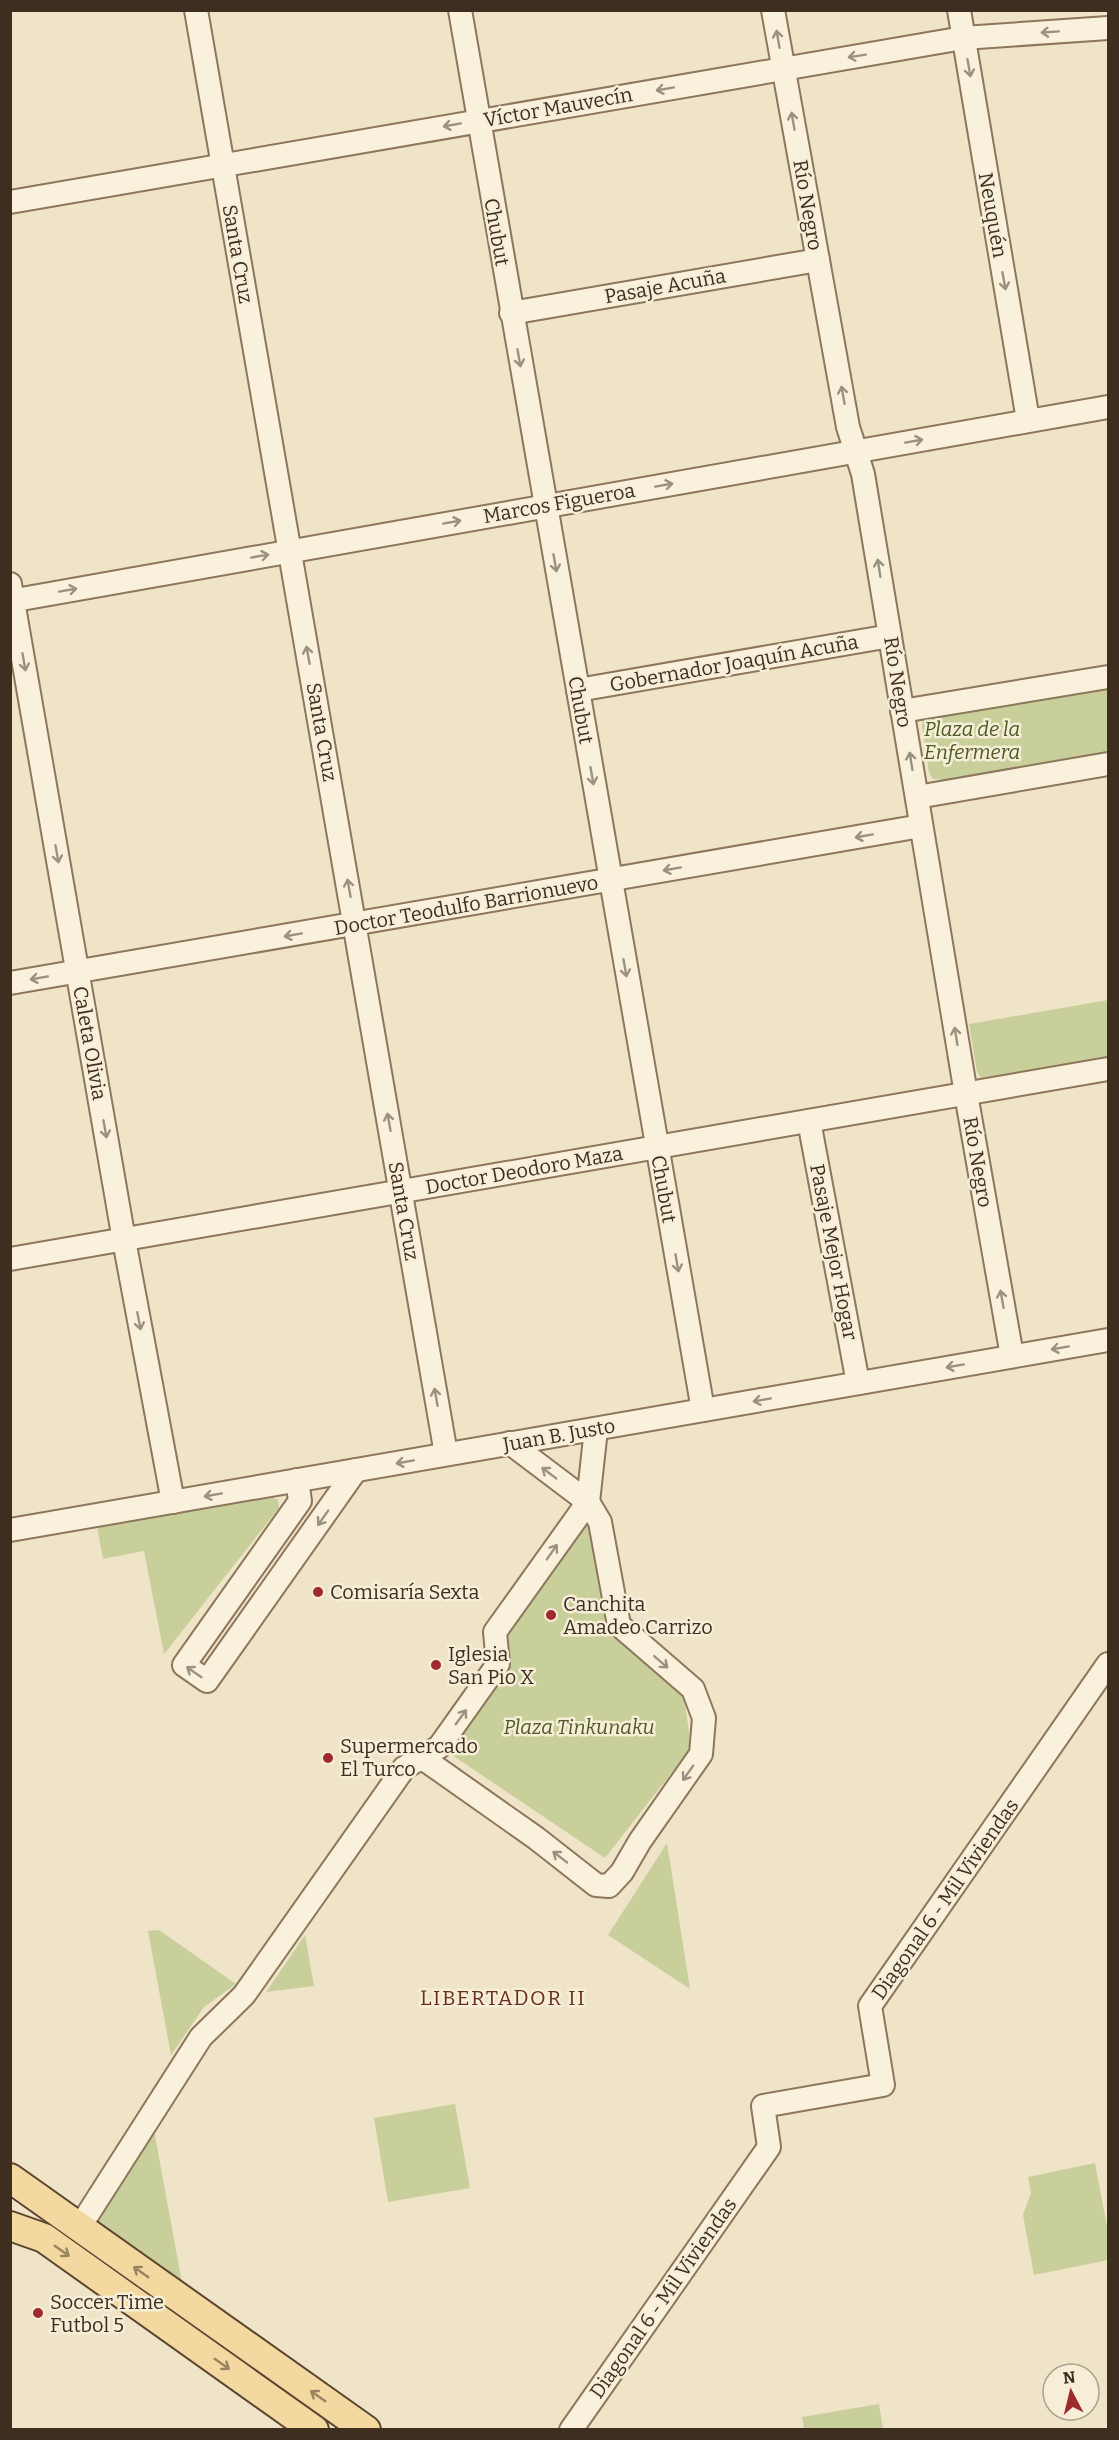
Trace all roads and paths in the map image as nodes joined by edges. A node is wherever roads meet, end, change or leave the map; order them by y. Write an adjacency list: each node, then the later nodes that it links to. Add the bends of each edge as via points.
1 (196, 10): 9 (street, Santa Cruz)
2 (460, 10): 8 (street, Chubut)
3 (773, 10): 7 (street, Río Negro, one-way to 3)
4 (958, 10): 6 (street, Neuquén)
5 (1108, 28): 6 (street, Víctor Mauvecín, one-way to 6)
6 (963, 39): 7 (street, Víctor Mauvecín, one-way to 7); 14 (street, Neuquén, one-way to 14)
7 (783, 68): 8 (street, Víctor Mauvecín, one-way to 8); 11 (street, Río Negro, one-way to 7)
8 (478, 121): 9 (street, Víctor Mauvecín, one-way to 9); 12 (street, Chubut)
9 (222, 165): 10 (street, Víctor Mauvecín); 17 (street, Santa Cruz)
10 (10, 202)
11 (818, 260): 12 (street, Pasaje Acuña); 15 (street, Río Negro, one-way to 11, via 848,427)
12 (512, 313): 16 (street, Chubut, one-way to 16)
13 (1108, 407): 14 (street, Marcos Figueroa)
14 (1028, 420): 15 (street, Marcos Figueroa, one-way to 14)
15 (857, 452): 16 (street, Marcos Figueroa, one-way to 15); 19 (street, Río Negro, one-way to 15)
16 (544, 505): 17 (street, Marcos Figueroa, one-way to 16); 21 (street, Chubut, one-way to 21)
17 (290, 551): 18 (street, Marcos Figueroa, one-way to 17); 27 (street, Santa Cruz, one-way to 17)
18 (12, 595): 28 (street, Caleta Olivia, one-way to 28)
19 (890, 636): 21 (street, Gobernador Joaquín Acuña); 22 (street, Río Negro)
20 (1108, 677): 22 (street)
21 (578, 690): 26 (street, Chubut, one-way to 26)
22 (902, 711): 24 (street, Río Negro, one-way to 22)
23 (1108, 764): 24 (street)
24 (916, 797): 25 (street, Río Negro)
25 (921, 826): 26 (street, Doctor Teodulfo Barrionuevo, one-way to 26); 31 (street, Río Negro, one-way to 25)
26 (610, 880): 27 (street, Doctor Teodulfo Barrionuevo); 33 (street, Chubut, one-way to 33)
27 (356, 925): 28 (street, Doctor Teodulfo Barrionuevo, one-way to 28); 34 (street, Santa Cruz, one-way to 27)
28 (78, 971): 29 (street, Doctor Teodulfo Barrionuevo, one-way to 29); 35 (street, Caleta Olivia, one-way to 35)
29 (10, 983)
30 (1108, 1069): 31 (street, Doctor Deodoro Maza)
31 (966, 1094): 32 (street, Doctor Deodoro Maza); 38 (street, Río Negro, one-way to 31)
32 (809, 1121): 33 (street, Doctor Deodoro Maza); 39 (street, Pasaje Mejor Hogar)
33 (657, 1147): 34 (street, Doctor Deodoro Maza); 40 (street, Chubut, one-way to 40)
34 (400, 1191): 35 (street, Doctor Deodoro Maza); 43 (street, Santa Cruz, one-way to 34)
35 (124, 1240): 36 (street, Doctor Deodoro Maza); 46 (street, Caleta Olivia, one-way to 46)
36 (10, 1259)
37 (1108, 1340): 38 (street, Juan B. Justo, one-way to 38)
38 (1012, 1356): 39 (street, Juan B. Justo, one-way to 39)
39 (858, 1383): 40 (street, Juan B. Justo, one-way to 40)
40 (703, 1410): 41 (street, Juan B. Justo)
41 (596, 1429): 42 (street, Juan B. Justo); 47 (street)
42 (510, 1443): 43 (street, Juan B. Justo); 47 (street, one-way to 42)
43 (446, 1454): 44 (street, Juan B. Justo, one-way to 44)
44 (356, 1470): 45 (street, Juan B. Justo); 45 (street, one-way to 45, via 207,1681 184,1665 300,1501)
45 (297, 1480): 46 (street, Juan B. Justo, one-way to 46)
46 (173, 1502): 48 (street, Juan B. Justo)
47 (588, 1502): 50 (street, one-way to 47, via 439,1747 498,1664 495,1632); 50 (street, one-way to 50, via 600,1522 619,1625 693,1689 704,1718 701,1754 609,1886 596,1885)
48 (10, 1530)
49 (1108, 1664): 56 (street, Diagonal 6 - Mil Viviendas, via 870,2006 883,2085 763,2106 769,2147)
50 (421, 1757): 53 (street, via 404,1768 244,1995 201,2037)
51 (10, 2178): 53 (main road)
52 (10, 2226): 54 (main road, one-way to 54, via 44,2238)
53 (79, 2228): 55 (main road, one-way to 53)
54 (314, 2430)
55 (366, 2430)
56 (571, 2430)

